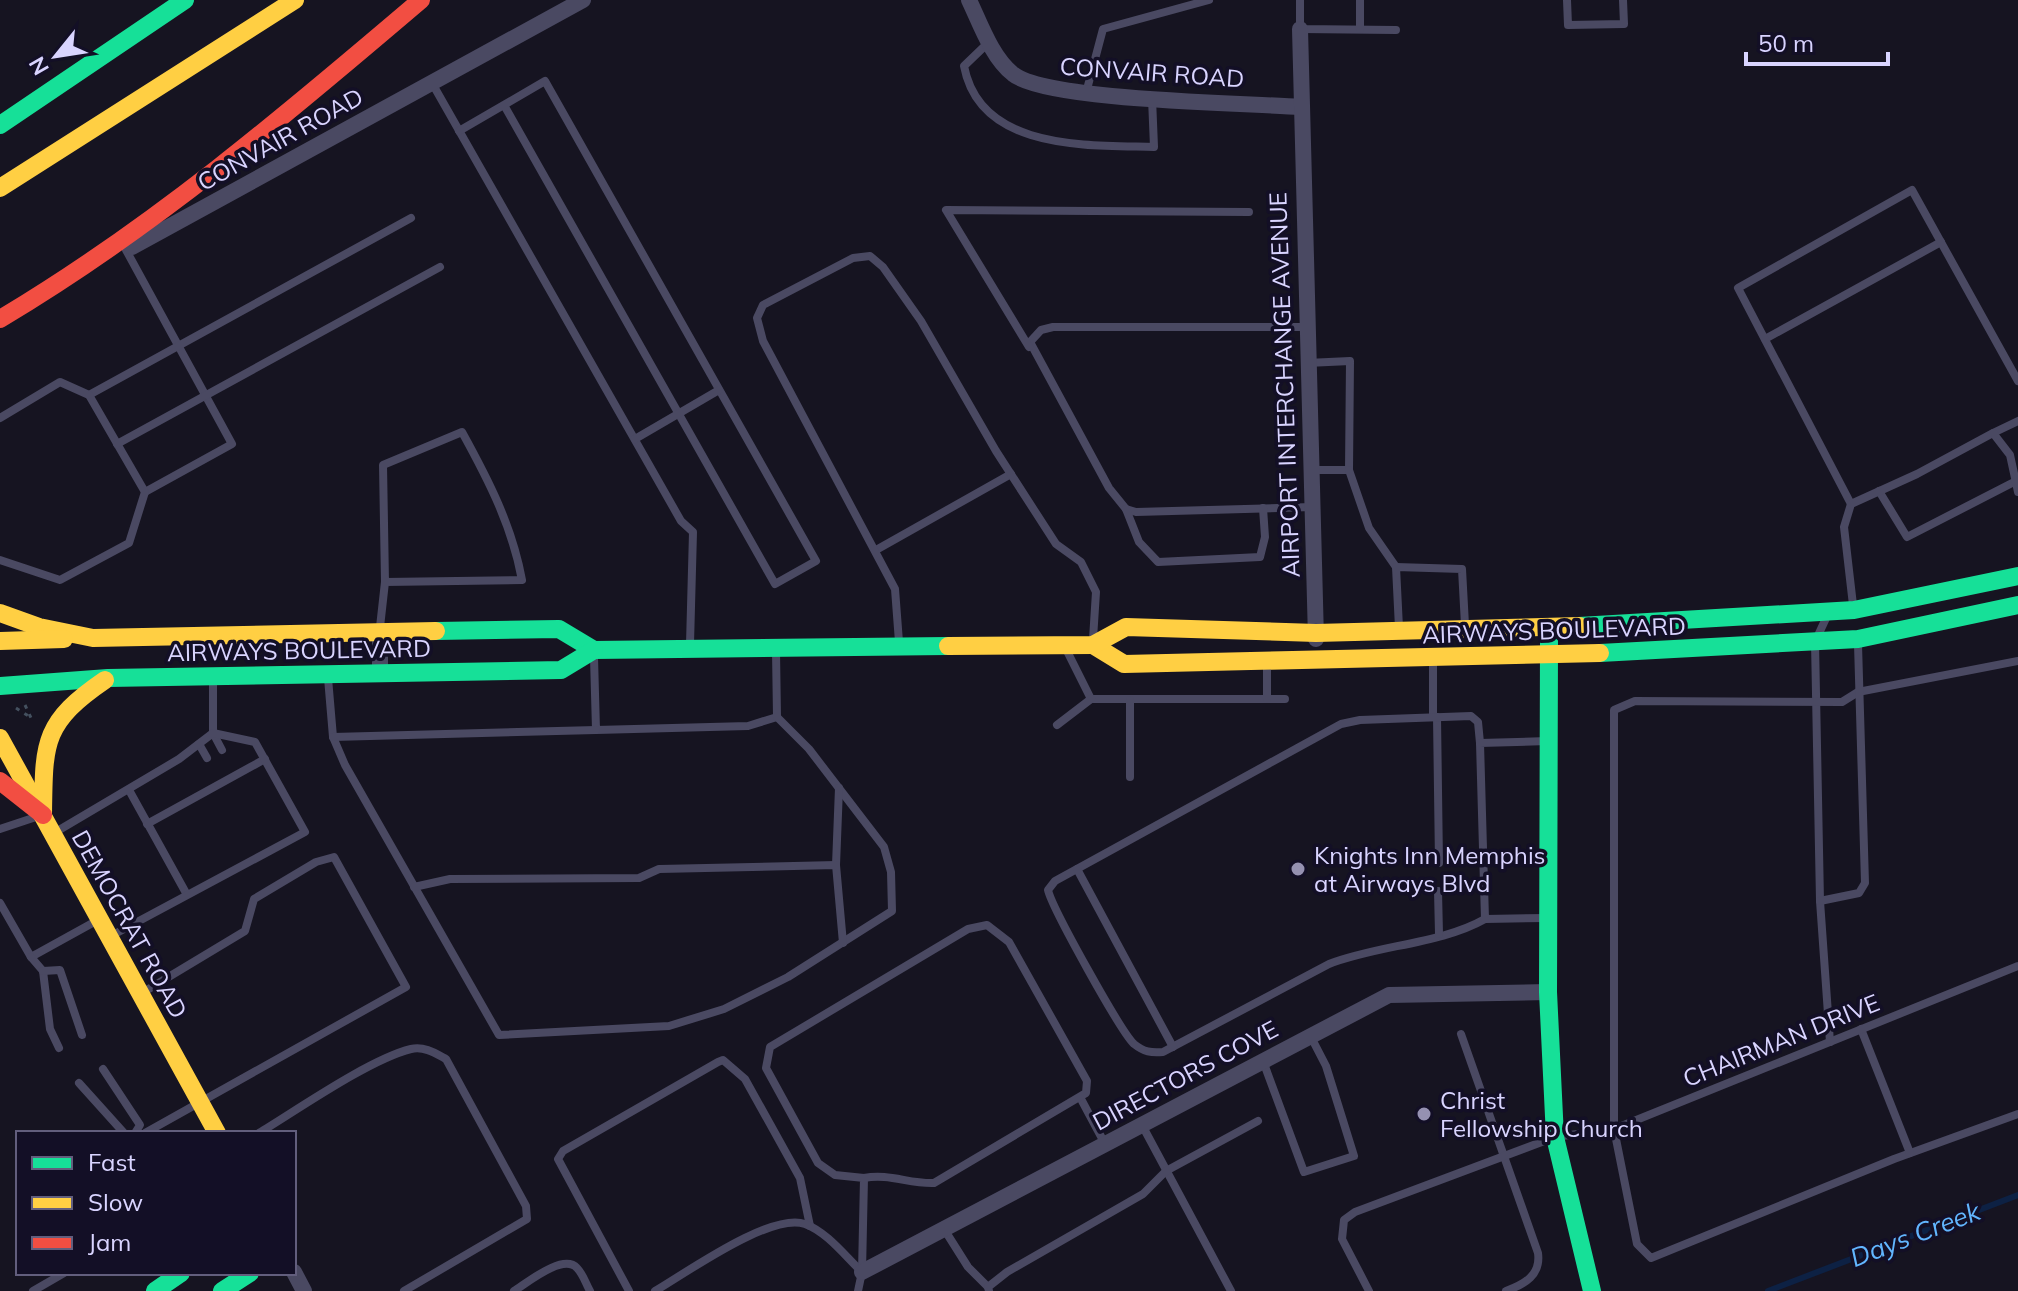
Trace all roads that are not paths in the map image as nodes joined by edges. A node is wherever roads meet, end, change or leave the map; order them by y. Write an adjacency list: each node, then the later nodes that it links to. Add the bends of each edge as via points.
1 (185, 0): 20 (main road)
2 (295, 0): 22 (main road)
3 (421, 0): 28 (main road, via 256,138)
4 (583, 0): 15 (street, CONVAIR ROAD)
5 (969, 0): 14 (street, CONVAIR ROAD)
6 (1209, 0): 16 (lane, via 1103,29)
7 (1300, 0): 11 (lane)
8 (1360, 0): 12 (lane)
9 (1567, 0): 10 (lane, via 1568,25 1582,25 1624,24)
10 (1623, 0)
11 (1300, 29): 12 (lane); 19 (street)
12 (1360, 29): 13 (lane)
13 (1396, 30)
14 (989, 41): 16 (street, CONVAIR ROAD, via 1013,75 1057,91); 17 (lane, via 964,66 967,83 998,122 1038,139 1154,147)
15 (432, 83): 21 (lane); 26 (street, CONVAIR ROAD)
16 (1086, 93): 17 (street, CONVAIR ROAD)
17 (1152, 97): 19 (street, CONVAIR ROAD)
18 (504, 105): 21 (lane); 36 (lane, via 545,81); 39 (lane)
19 (1300, 107): 30 (street, AIRPORT INTERCHANGE AVENUE)
20 (0, 125)
21 (459, 131): 43 (lane)
22 (0, 188)
23 (1249, 212): 33 (lane, via 946,210)
24 (411, 218): 32 (lane)
25 (1941, 242): 31 (lane); 31 (lane, via 1912,190 1738,288); 35 (lane)
26 (126, 250): 28 (street, CONVAIR ROAD); 32 (lane)
27 (440, 267): 38 (lane)
28 (63, 284): 29 (main road, CONVAIR ROAD)
29 (0, 319)
30 (1306, 327): 33 (lane, via 1053,327 1033,335); 34 (street, AIRPORT INTERCHANGE AVENUE)
31 (1765, 339): 52 (lane)
32 (178, 343): 37 (lane); 38 (lane)
33 (1032, 351): 55 (lane)
34 (1307, 363): 45 (street, AIRPORT INTERCHANGE AVENUE); 46 (lane, via 1350,361)
35 (2018, 381)
36 (719, 390): 39 (lane); 39 (lane, via 816,561 775,584)
37 (89, 395): 40 (lane, via 60,382); 44 (lane)
38 (206, 395): 44 (lane); 50 (lane, via 232,444)
39 (679, 414): 43 (lane)
40 (0, 418)
41 (2018, 421): 42 (lane)
42 (1993, 433): 48 (lane, via 2010,455); 49 (lane)
43 (635, 439): 76 (lane, via 681,521 693,532)
44 (117, 444): 50 (lane)
45 (1311, 470): 46 (lane); 53 (street, AIRPORT INTERCHANGE AVENUE)
46 (1349, 470): 58 (lane, via 1369,528)
47 (1011, 474): 56 (lane); 56 (lane, via 921,321 870,256 853,258 763,305 757,318 763,341); 74 (lane, via 1056,544 1081,562 1096,592)
48 (2016, 481): 49 (lane, via 1907,537); 51 (lane)
49 (1879, 491): 52 (lane)
50 (145, 492): 57 (lane, via 129,543 60,580)
51 (2018, 492)
52 (1851, 504): 63 (lane, via 1844,527)
53 (1312, 507): 54 (lane); 68 (street, AIRPORT INTERCHANGE AVENUE)
54 (1263, 508): 55 (lane); 55 (lane, via 1260,557 1158,562 1139,542)
55 (1126, 509)
56 (876, 550): 75 (lane, via 895,589)
57 (0, 560)
58 (1396, 567): 65 (lane, via 1462,569); 66 (lane)
59 (2018, 576): 63 (main road, AIRWAYS BOULEVARD)
60 (385, 582): 60 (lane, via 383,465 462,432 514,539 522,580); 67 (lane)
61 (2018, 605): 69 (main road, AIRWAYS BOULEVARD)
62 (0, 613): 70 (main road)
63 (1840, 614): 64 (main road, AIRWAYS BOULEVARD); 72 (lane)
64 (1548, 628): 65 (main road, AIRWAYS BOULEVARD); 79 (main road)
65 (1465, 629): 66 (main road, AIRWAYS BOULEVARD)
66 (1399, 631): 68 (main road, AIRWAYS BOULEVARD)
67 (380, 632): 70 (main road, AIRWAYS BOULEVARD); 78 (main road, AIRWAYS BOULEVARD, via 559,629); 84 (street)
68 (1316, 633): 74 (main road, AIRWAYS BOULEVARD, via 1126,627); 81 (street, AIRPORT INTERCHANGE AVENUE)
69 (1853, 634): 72 (main road, AIRWAYS BOULEVARD); 89 (lane)
70 (93, 638): 71 (main road, AIRWAYS BOULEVARD)
71 (0, 641)
72 (1815, 642): 79 (main road, AIRWAYS BOULEVARD); 94 (lane)
73 (1064, 645): 74 (main road, AIRWAYS BOULEVARD); 75 (main road, AIRWAYS BOULEVARD); 90 (lane)
74 (1093, 645): 83 (main road, AIRWAYS BOULEVARD, via 1124,664)
75 (899, 647): 77 (main road, AIRWAYS BOULEVARD)
76 (689, 648): 77 (main road, AIRWAYS BOULEVARD); 78 (main road, AIRWAYS BOULEVARD)
77 (776, 648): 95 (lane)
78 (594, 650): 84 (main road, AIRWAYS BOULEVARD, via 561,670); 98 (lane)
79 (1549, 656): 80 (main road, AIRWAYS BOULEVARD); 102 (main road)
80 (1433, 659): 81 (main road, AIRWAYS BOULEVARD); 96 (lane)
81 (1316, 661): 83 (main road, AIRWAYS BOULEVARD)
82 (2018, 661): 89 (lane)
83 (1267, 662): 91 (lane)
84 (380, 673): 85 (main road, AIRWAYS BOULEVARD)
85 (328, 674): 86 (main road, AIRWAYS BOULEVARD); 100 (lane)
86 (213, 676): 87 (main road, AIRWAYS BOULEVARD); 99 (lane)
87 (108, 678): 88 (main road, AIRWAYS BOULEVARD); 118 (main road, via 56,718 44,764)
88 (0, 686)
89 (1858, 692): 94 (lane, via 1842,702); 128 (lane, via 1865,883 1859,893)
90 (1091, 699): 93 (lane); 97 (lane)
91 (1267, 699): 92 (lane); 93 (lane)
92 (1285, 699)
93 (1130, 700): 111 (lane)
94 (1818, 702): 128 (lane); 156 (lane, via 1635,701 1614,710)
95 (777, 717): 98 (lane, via 748,726); 115 (lane)
96 (1435, 717): 103 (lane, via 1476,718); 122 (lane); 124 (lane, via 1341,724)
97 (1057, 725)
98 (596, 730): 100 (lane)
99 (213, 733): 104 (lane); 105 (lane); 108 (lane, via 255,742)
100 (333, 737): 125 (lane)
101 (0, 738): 118 (main road, DEMOCRAT ROAD)
102 (1549, 741): 103 (lane); 130 (main road)
103 (1480, 743): 132 (lane)
104 (199, 744): 106 (lane); 107 (lane)
105 (222, 750)
106 (207, 758)
107 (179, 759): 109 (lane); 110 (lane)
108 (265, 759): 119 (lane, via 197,791); 127 (lane, via 305,832 208,887)
109 (159, 770): 112 (lane); 114 (lane)
110 (185, 770)
111 (1130, 777)
112 (143, 779): 116 (lane); 117 (lane)
113 (0, 781): 118 (main road)
114 (165, 782)
115 (839, 788): 123 (lane); 135 (lane, via 884,847 891,872 892,911)
116 (129, 790): 119 (lane); 121 (lane)
117 (149, 790)
118 (43, 815): 120 (lane); 121 (main road, DEMOCRAT ROAD)
119 (147, 824): 127 (lane)
120 (0, 829)
121 (53, 833): 131 (main road, DEMOCRAT ROAD)
122 (1439, 863)
123 (836, 865): 125 (lane, via 659,869 639,878 450,879); 135 (lane)
124 (1077, 869): 146 (lane); 146 (lane, via 1055,881 1048,890 1050,899 1132,1043 1149,1054)
125 (414, 887): 135 (lane, via 499,1035 669,1026 724,1009)
126 (1438, 891): 133 (lane)
127 (186, 893): 134 (lane)
128 (1820, 901): 145 (lane)
129 (0, 903): 136 (lane)
130 (1548, 918): 132 (lane); 139 (main road)
131 (100, 919): 134 (main road, DEMOCRAT ROAD); 136 (lane)
132 (1485, 919): 133 (lane)
133 (1439, 934): 146 (lane, via 1329,964)
134 (110, 937): 140 (main road, DEMOCRAT ROAD)
135 (843, 943)
136 (31, 957): 138 (lane)
137 (2018, 966): 141 (lane, CHAIRMAN DRIVE)
138 (43, 971): 143 (lane, via 60,970); 147 (lane, via 50,1029)
139 (1548, 992): 144 (street, DIRECTORS COVE, via 1389,995); 162 (main road)
140 (141, 994): 152 (main road, DEMOCRAT ROAD); 152 (lane, via 245,931 254,899 334,857 406,987)
141 (1861, 1029): 145 (lane, CHAIRMAN DRIVE); 164 (lane)
142 (1461, 1034): 165 (lane)
143 (82, 1035)
144 (1311, 1036): 148 (street, DIRECTORS COVE); 148 (lane, via 1326,1066 1354,1156 1304,1172)
145 (1830, 1042): 156 (lane, CHAIRMAN DRIVE)
146 (1173, 1047)
147 (59, 1048)
148 (1263, 1061): 155 (street, DIRECTORS COVE)
149 (103, 1069): 158 (lane, via 140,1125)
150 (79, 1083): 157 (lane)
151 (1081, 1099): 163 (lane); 167 (lane, via 934,1183 916,1184 883,1174); 167 (lane, via 1087,1081 1009,942 987,925 968,929 770,1047 766,1068 818,1163 835,1175)
152 (200, 1101): 159 (lane); 160 (main road, DEMOCRAT ROAD)
153 (2018, 1114): 164 (lane)
154 (1258, 1121): 166 (lane)
155 (1142, 1125): 163 (street, DIRECTORS COVE); 166 (lane)
156 (1614, 1129): 162 (lane, CHAIRMAN DRIVE); 164 (lane, via 1637,1244 1651,1258)
157 (122, 1131)
158 (136, 1131)
159 (148, 1131)
160 (216, 1131)
161 (262, 1131): 178 (lane, via 411,1049 423,1048 446,1059 526,1206 527,1219)
162 (1555, 1137): 165 (lane, CHAIRMAN DRIVE); 187 (main road)
163 (1105, 1144): 169 (street, DIRECTORS COVE)
164 (1910, 1153)
165 (1506, 1155): 185 (lane, CHAIRMAN DRIVE, via 1347,1216 1342,1239); 186 (lane, via 1539,1263 1532,1276)
166 (1166, 1171): 174 (lane, via 1143,1194 1007,1272); 184 (lane)
167 (864, 1178): 170 (lane)
168 (810, 1226): 170 (lane); 181 (lane, via 800,1178 745,1079 723,1060 563,1151 558,1159); 182 (lane, via 779,1224)
169 (944, 1229): 170 (street, DIRECTORS COVE); 174 (lane)
170 (862, 1272): 183 (lane)
171 (61, 1275): 175 (lane)
172 (178, 1275): 176 (main road)
173 (247, 1275): 177 (main road)
174 (988, 1289)
175 (33, 1291)
176 (155, 1291)
177 (222, 1291)
178 (404, 1291)
179 (514, 1291): 180 (lane, via 569,1264)
180 (590, 1291)
181 (629, 1291)
182 (655, 1291)
183 (858, 1291)
184 (1231, 1291)
185 (1369, 1291)
186 (1506, 1291)
187 (1592, 1291)

